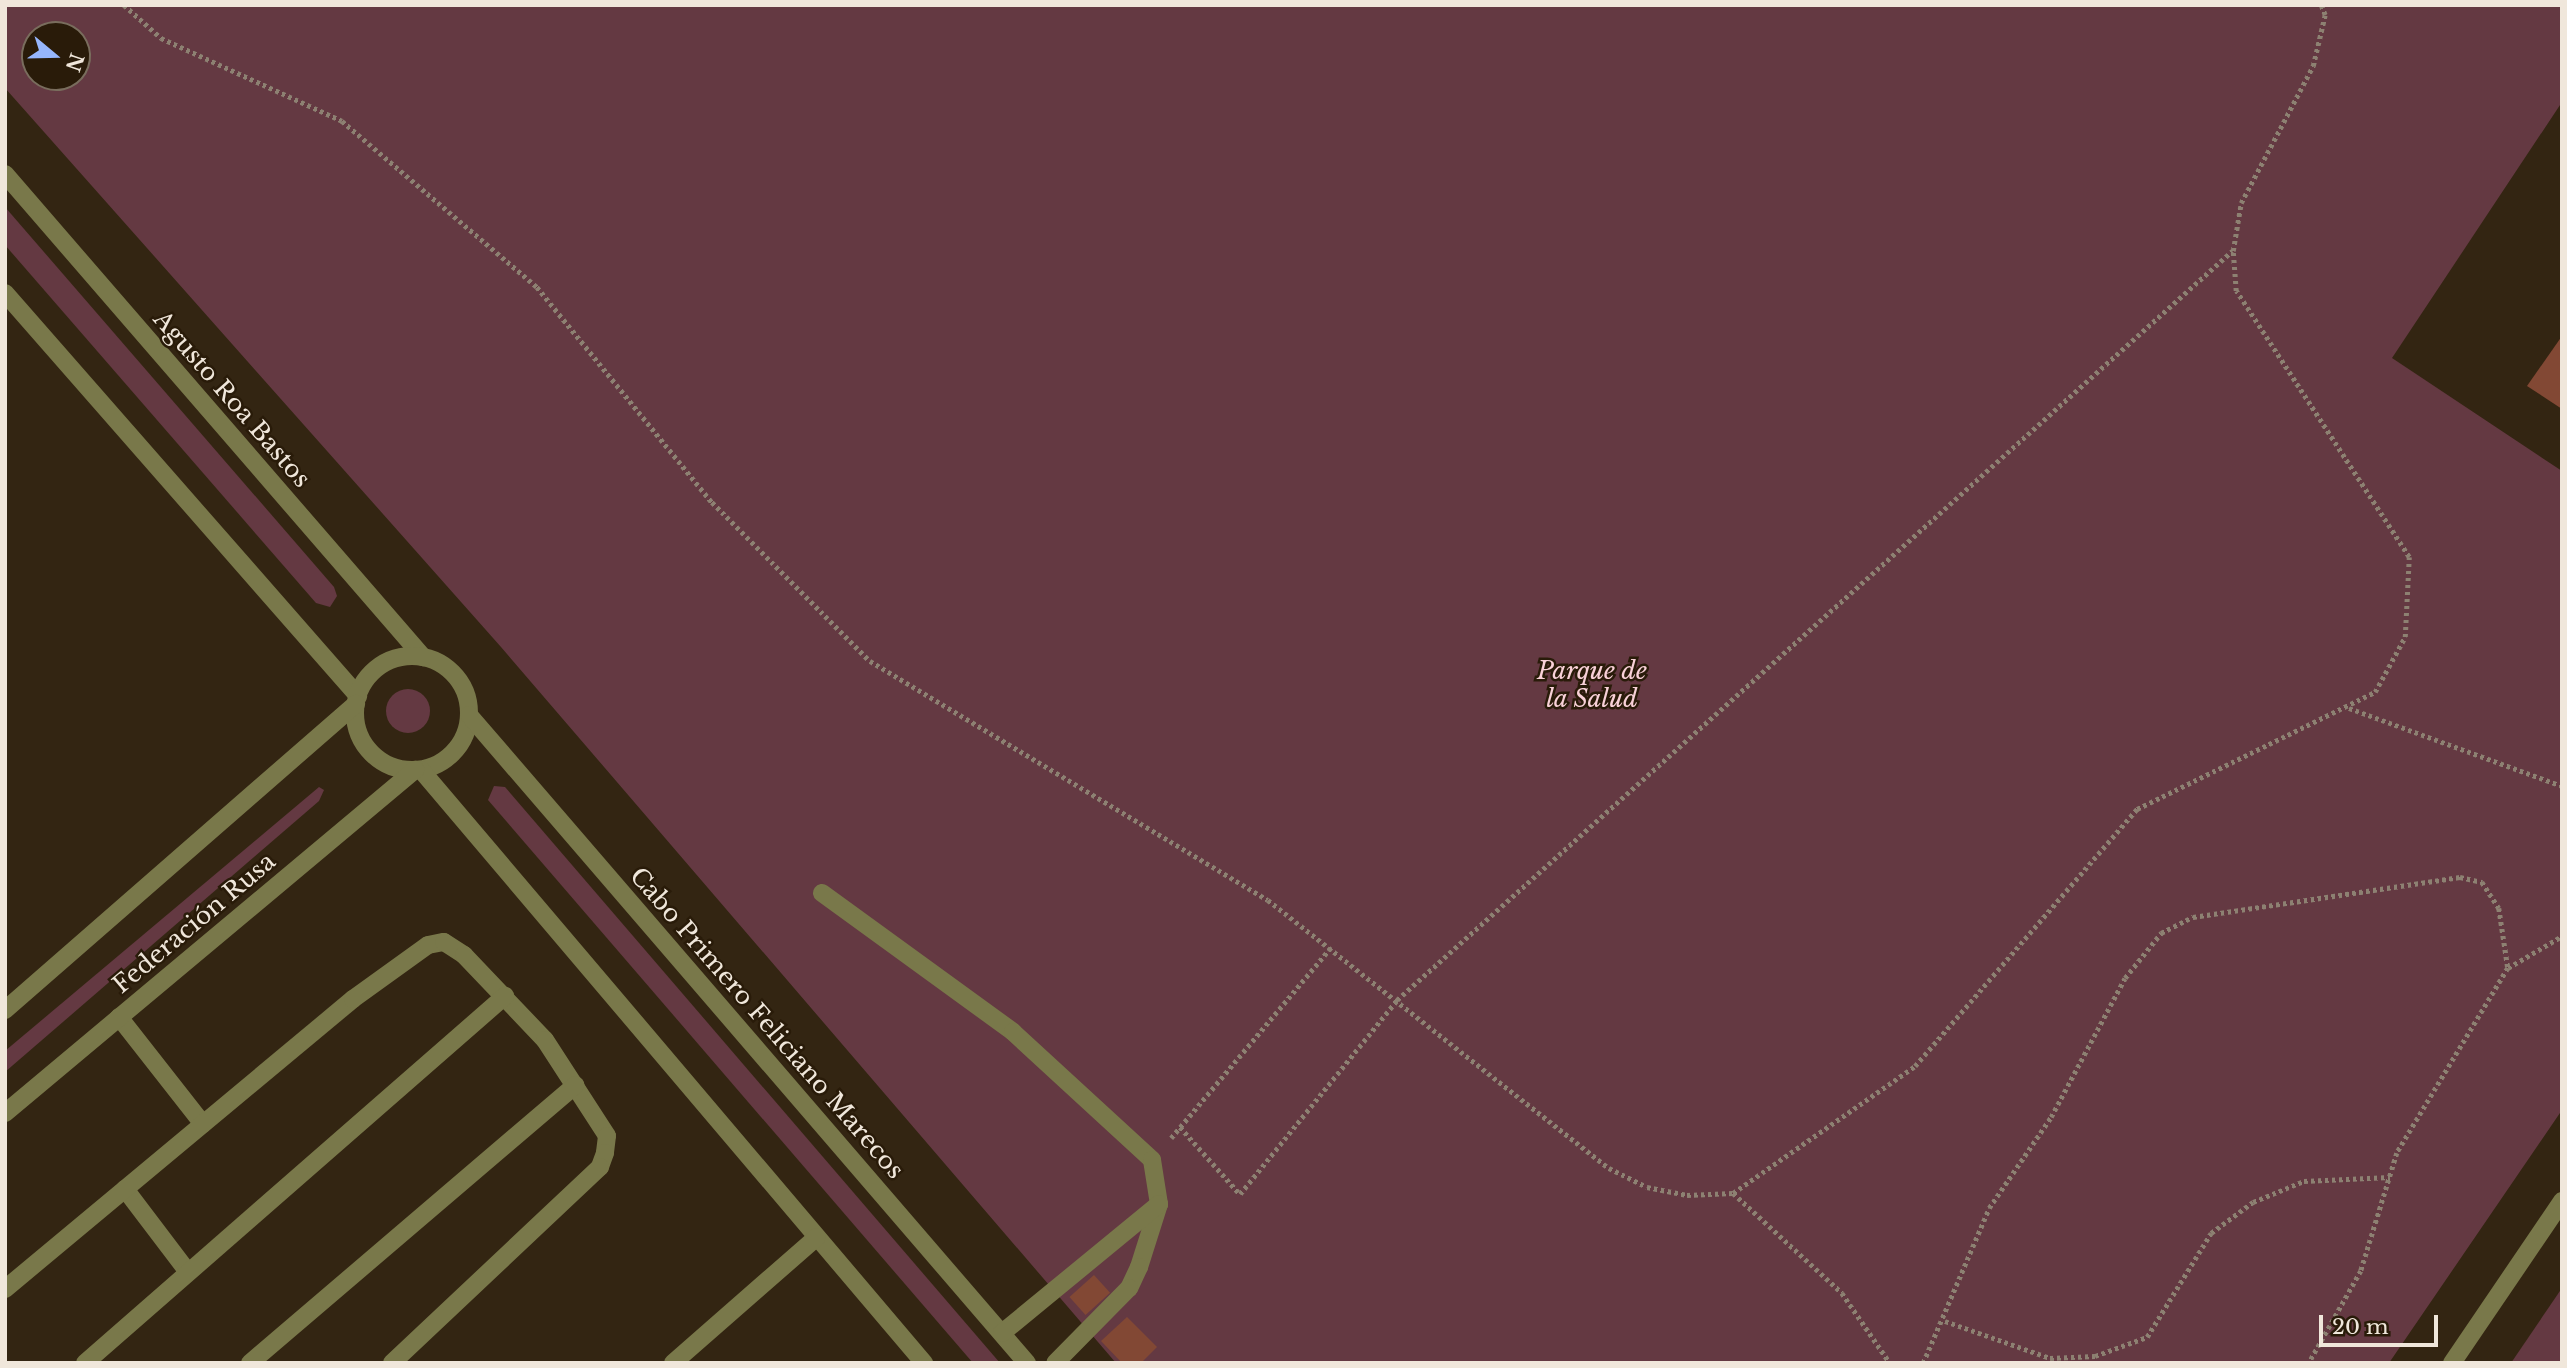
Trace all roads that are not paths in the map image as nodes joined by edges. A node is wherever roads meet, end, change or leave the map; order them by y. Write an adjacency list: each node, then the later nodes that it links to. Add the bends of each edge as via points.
1 (5, 174): 3 (street, Agusto Roa Bastos)
2 (5, 293): 4 (street)
3 (423, 657): 4 (street, via 383,664); 5 (street, via 438,661 461,683)
4 (357, 700): 6 (street, via 365,745 387,764); 9 (street)
5 (469, 715): 6 (street, via 460,745 436,765); 20 (street, Cabo Primero Feliciano Marecos)
6 (418, 770): 10 (street, Federación Rusa); 17 (street)
7 (822, 893): 16 (street, via 1013,1032 1152,1160)
8 (505, 996): 11 (street); 13 (street, via 454,948 444,942 428,945 353,999); 18 (street)
9 (5, 1010)
10 (119, 1017): 12 (street, Federación Rusa); 13 (street)
11 (576, 1085): 22 (street); 23 (street, via 607,1136 600,1167)
12 (5, 1112)
13 (202, 1124): 14 (street)
14 (125, 1189): 18 (street); 19 (street)
15 (2562, 1201): 28 (street)
16 (1159, 1204): 20 (street); 27 (street, via 1129,1288)
17 (817, 1237): 24 (street); 25 (street)
18 (188, 1272): 21 (street)
19 (5, 1289)
20 (1002, 1333): 26 (street, Cabo Primero Feliciano Marecos)
21 (85, 1363)
22 (250, 1363)
23 (392, 1363)
24 (673, 1363)
25 (924, 1363)
26 (1027, 1363)
27 (1055, 1363)
28 (2452, 1363)

